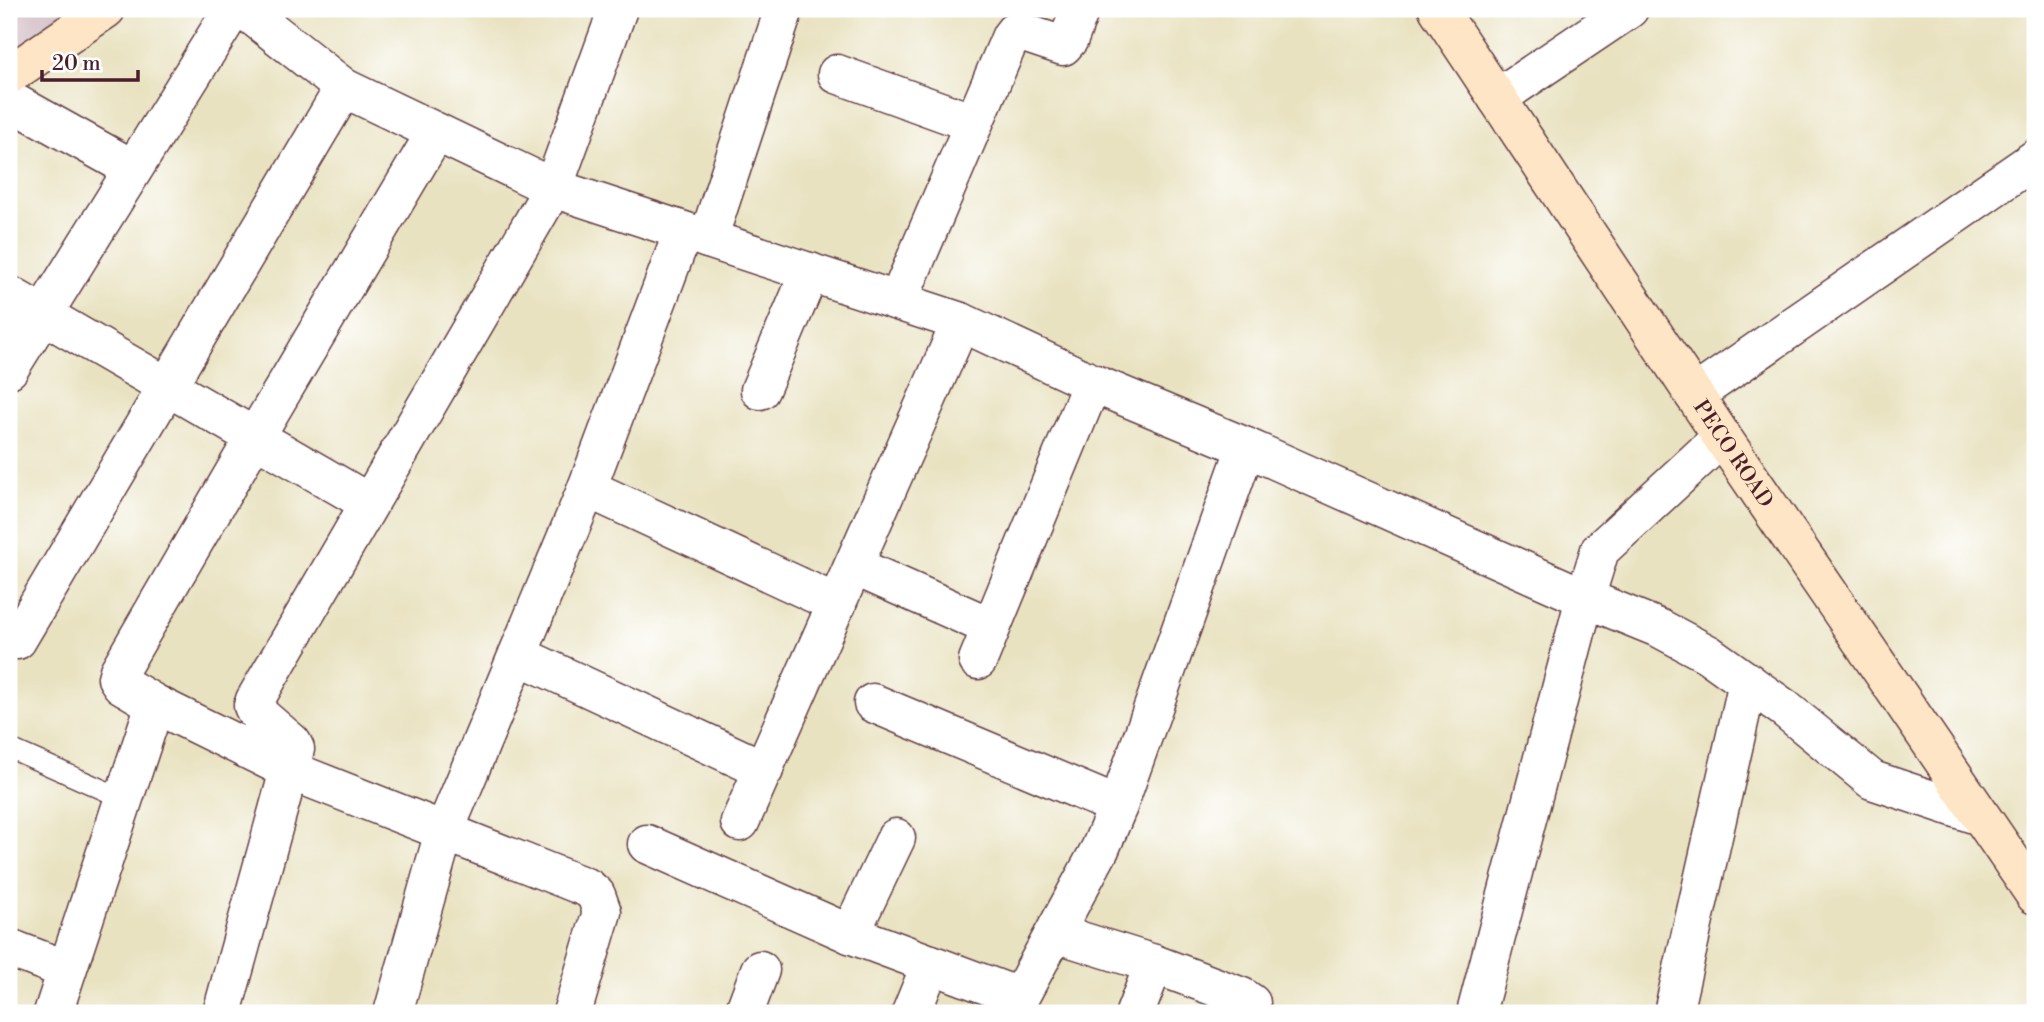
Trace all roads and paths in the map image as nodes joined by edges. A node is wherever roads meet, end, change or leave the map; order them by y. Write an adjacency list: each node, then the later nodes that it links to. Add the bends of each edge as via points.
1 (106, 9): 10 (street)
2 (233, 9): 17 (street)
3 (244, 9): 11 (street)
4 (618, 9): 18 (street)
5 (784, 9): 19 (street)
6 (1080, 9): 14 (street, via 1063,47 1015,31)
7 (1438, 9): 12 (street, PECO ROAD)
8 (1629, 9): 12 (street)
9 (837, 74): 14 (street)
10 (9, 75)
11 (344, 88): 15 (street); 27 (street)
12 (1497, 98): 29 (street, PECO ROAD)
13 (9, 100): 17 (street)
14 (973, 123): 22 (street)
15 (436, 132): 18 (street); 30 (street)
16 (2035, 159): 29 (street)
17 (133, 169): 23 (street)
18 (553, 188): 19 (street); 34 (street)
19 (695, 235): 20 (street); 33 (street)
20 (810, 272): 22 (street); 28 (street)
21 (9, 295): 23 (street)
22 (898, 301): 24 (street)
23 (42, 315): 25 (street); 27 (street)
24 (961, 322): 26 (street); 35 (street)
25 (9, 369)
26 (1092, 383): 32 (street); 35 (street, via 985,643)
27 (167, 387): 30 (street); 38 (street, via 17,640)
28 (760, 390)
29 (1693, 395): 31 (street, PECO ROAD)
30 (255, 437): 34 (street); 42 (street, via 119,671 121,684)
31 (1722, 437): 36 (street, via 1600,550); 48 (street, PECO ROAD)
32 (1245, 447): 36 (street); 47 (street)
33 (587, 488): 37 (street); 39 (street)
34 (369, 503): 44 (street, via 255,699 256,712 295,748)
35 (854, 566): 37 (street)
36 (1585, 598): 40 (street, via 1661,629); 70 (street)
37 (837, 604): 45 (street)
38 (9, 634)
39 (518, 654): 45 (street); 50 (street)
40 (1748, 682): 48 (street, via 1872,780); 71 (street)
41 (873, 703): 47 (street)
42 (155, 704): 44 (street); 46 (street)
43 (9, 748): 46 (lane)
44 (289, 770): 50 (street); 63 (street)
45 (764, 770): 49 (street)
46 (124, 799): 59 (street)
47 (1118, 806): 54 (street)
48 (1980, 816): 53 (street, PECO ROAD)
49 (740, 822)
50 (444, 832): 64 (street); 65 (street, via 596,895 602,912)
51 (896, 838): 55 (street)
52 (647, 844): 55 (street)
53 (2035, 895)
54 (1055, 933): 58 (street); 61 (street)
55 (850, 934): 57 (street)
56 (9, 948): 59 (street)
57 (931, 964): 61 (street); 67 (street)
58 (1154, 964): 68 (street); 69 (street, via 1242,997 1251,1003)
59 (67, 970): 62 (street)
60 (760, 970): 66 (street)
61 (1015, 1005)
62 (53, 1013)
63 (222, 1013)
64 (393, 1013)
65 (572, 1013)
66 (744, 1013)
67 (911, 1013)
68 (1135, 1013)
69 (1251, 1013)
70 (1476, 1013)
71 (1672, 1013)

